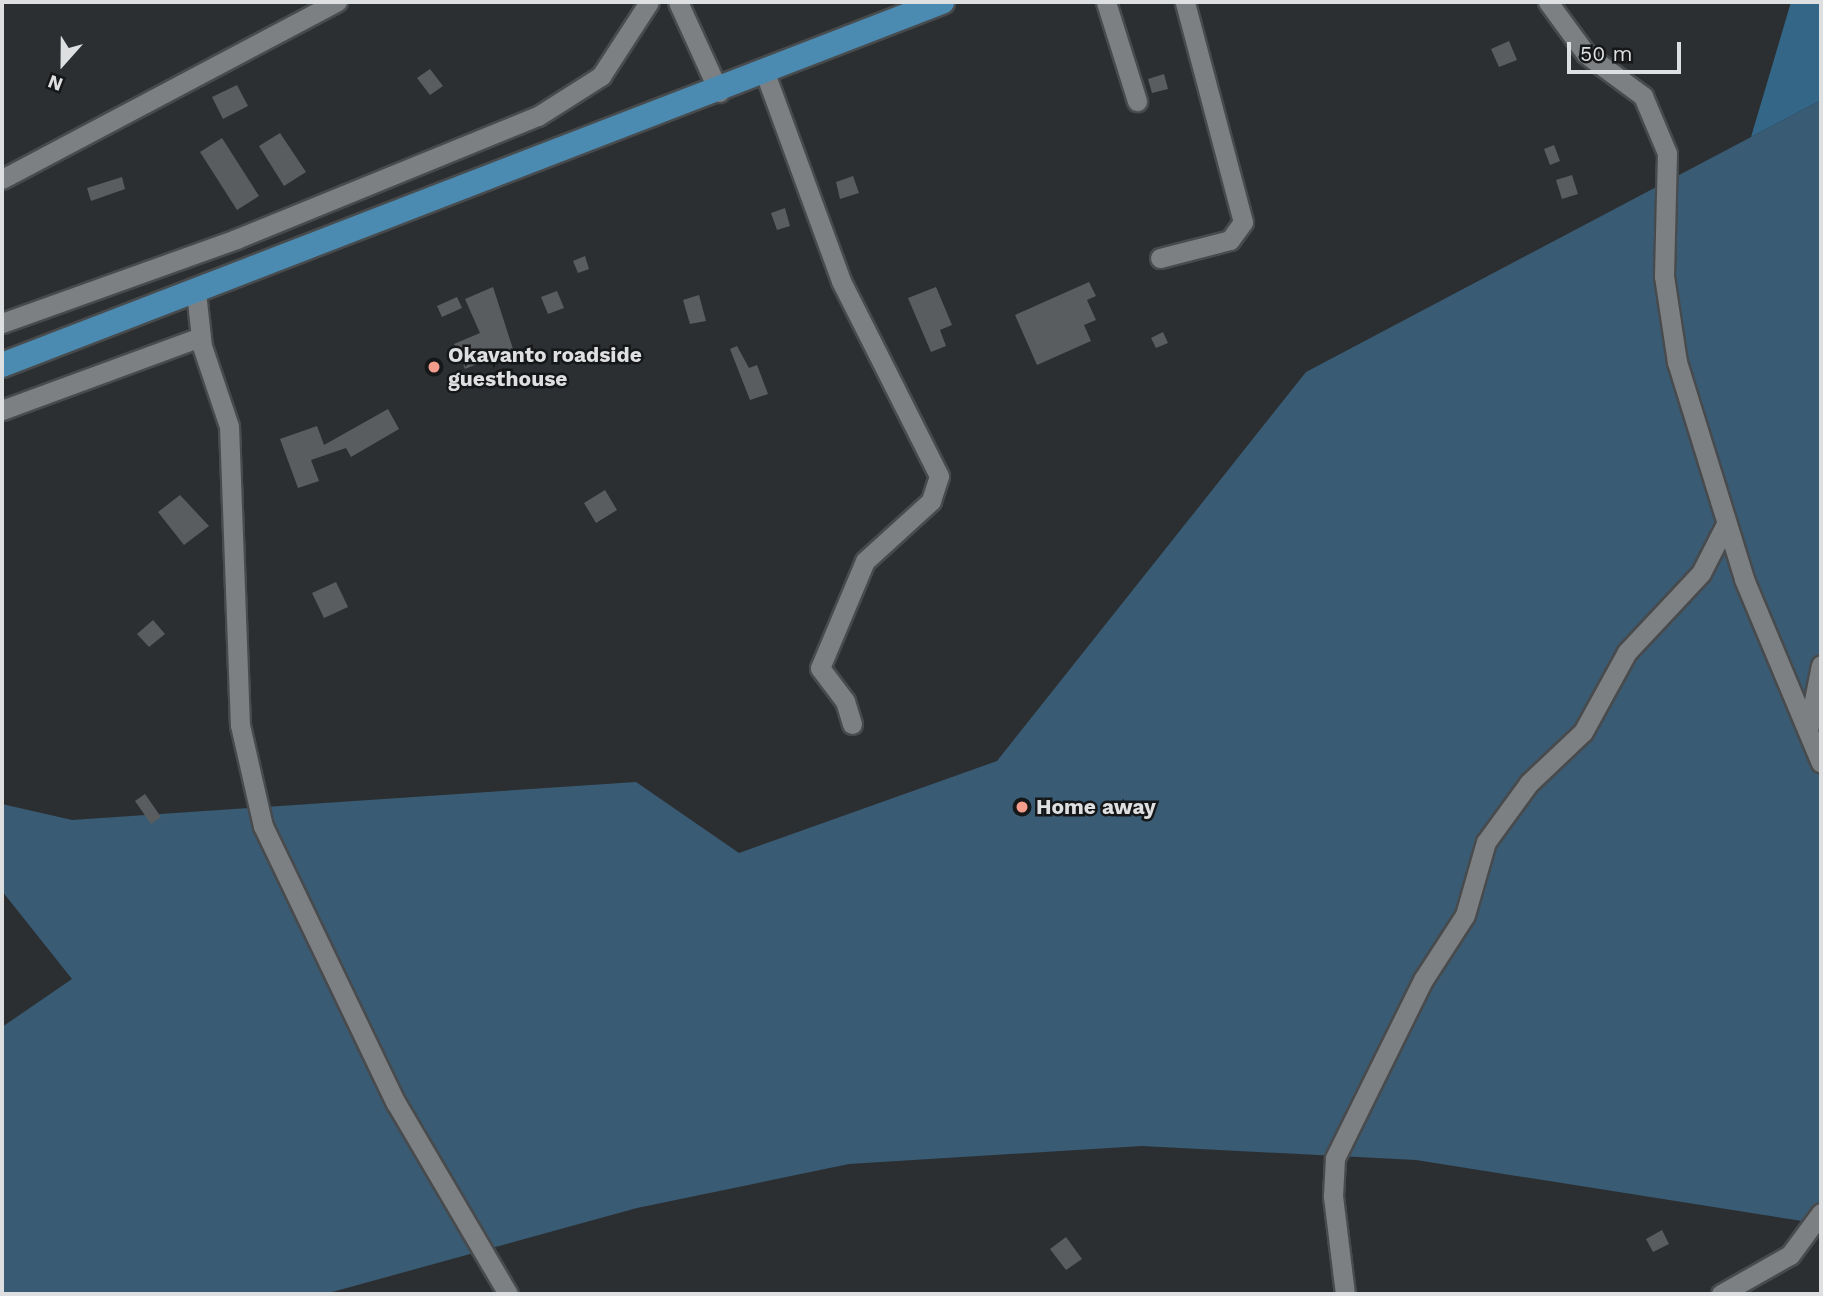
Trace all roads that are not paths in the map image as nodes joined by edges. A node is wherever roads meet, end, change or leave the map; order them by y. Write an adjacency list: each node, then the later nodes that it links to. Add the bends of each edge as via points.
1 (337, 2): 11 (street)
2 (649, 2): 14 (street, via 601,76 538,116 236,239)
3 (678, 2): 9 (street)
4 (942, 2): 8 (main road)
5 (1106, 2): 10 (street)
6 (1185, 2): 12 (street, via 1243,228 1230,240)
7 (1548, 2): 18 (street, via 1586,54 1643,96 1667,153 1665,304)
8 (765, 73): 9 (main road); 20 (street, via 841,281 939,476 931,501 865,561 824,658 821,675 845,701)
9 (719, 92): 13 (main road)
10 (1137, 101)
11 (2, 179)
12 (1160, 258)
13 (196, 292): 15 (street); 16 (main road)
14 (2, 323)
15 (200, 337): 17 (street); 24 (street, via 229,426 240,725 263,826 396,1102)
16 (2, 365)
17 (2, 410)
18 (1726, 524): 21 (street); 25 (street, via 1701,573 1627,652 1583,732 1529,783 1486,842 1465,915 1423,981 1335,1158 1333,1196)
19 (1821, 665): 21 (street)
20 (852, 724)
21 (1808, 731): 22 (street)
22 (1821, 763)
23 (1821, 1213): 26 (street, via 1790,1255)
24 (508, 1294)
25 (1345, 1294)
26 (1721, 1294)

